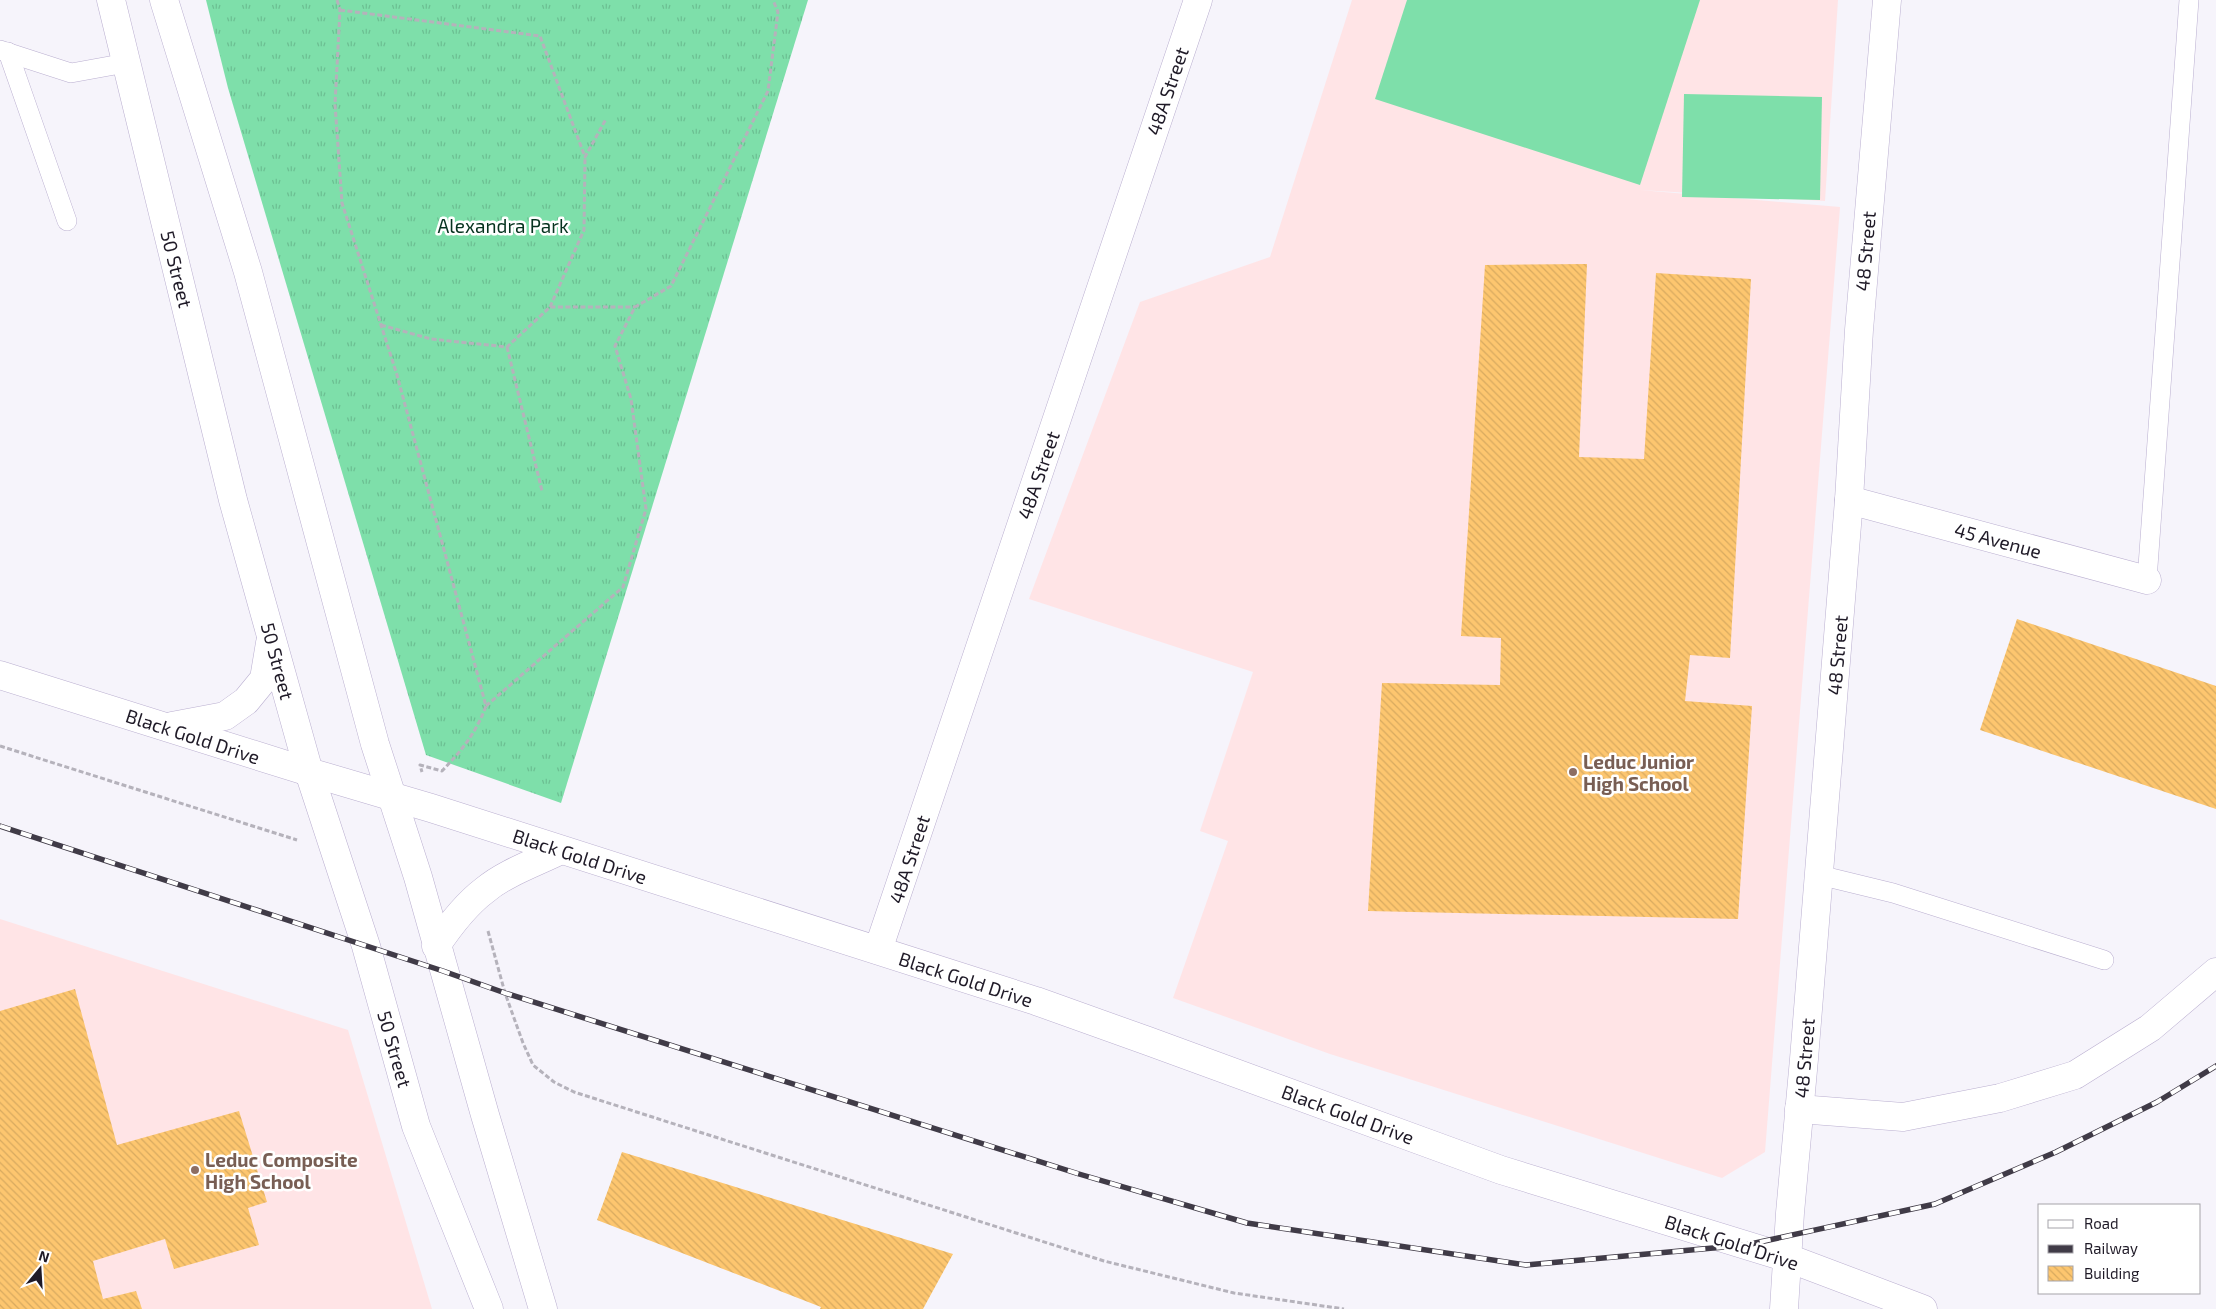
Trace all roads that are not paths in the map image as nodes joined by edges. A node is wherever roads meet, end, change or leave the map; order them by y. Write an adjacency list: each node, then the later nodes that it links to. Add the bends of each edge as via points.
1 (110, 0): 7 (main road, 50 Street)
2 (164, 0): 15 (main road, via 248,272 375,744)
3 (1198, 0): 19 (main road, 48A Street)
4 (1887, 0): 9 (main road, 48 Street, via 1859,330)
5 (2190, 0): 10 (lane)
6 (4, 51): 7 (lane, via 71,73); 8 (lane)
7 (126, 63): 11 (main road, 50 Street, via 233,500)
8 (67, 222)
9 (1849, 500): 10 (main road, 45 Avenue); 17 (main road, 48 Street)
10 (2147, 580)
11 (272, 636): 13 (main road, via 264,679 246,701 224,716); 14 (main road, 50 Street)
12 (0, 675): 13 (main road, Black Gold Drive)
13 (167, 727): 14 (main road, Black Gold Drive)
14 (309, 772): 15 (main road, Black Gold Drive); 24 (main road, 50 Street, via 366,946 416,1126)
15 (392, 796): 16 (main road, Black Gold Drive); 18 (main road)
16 (561, 850): 18 (main road, via 486,888 468,904); 19 (main road, Black Gold Drive)
17 (1819, 875): 20 (lane, via 1893,893); 22 (main road, 48 Street)
18 (436, 946): 25 (main road)
19 (878, 950): 23 (main road, Black Gold Drive, via 1148,1040 1501,1170)
20 (2104, 960)
21 (2216, 972): 22 (main road, via 2150,1028 2075,1075 2000,1098 1903,1117)
22 (1799, 1109): 23 (main road, 48 Street)
23 (1788, 1258): 26 (main road, 48 Street); 27 (main road, Black Gold Drive)
24 (489, 1309)
25 (543, 1309)
26 (1784, 1309)
27 (1923, 1309)

